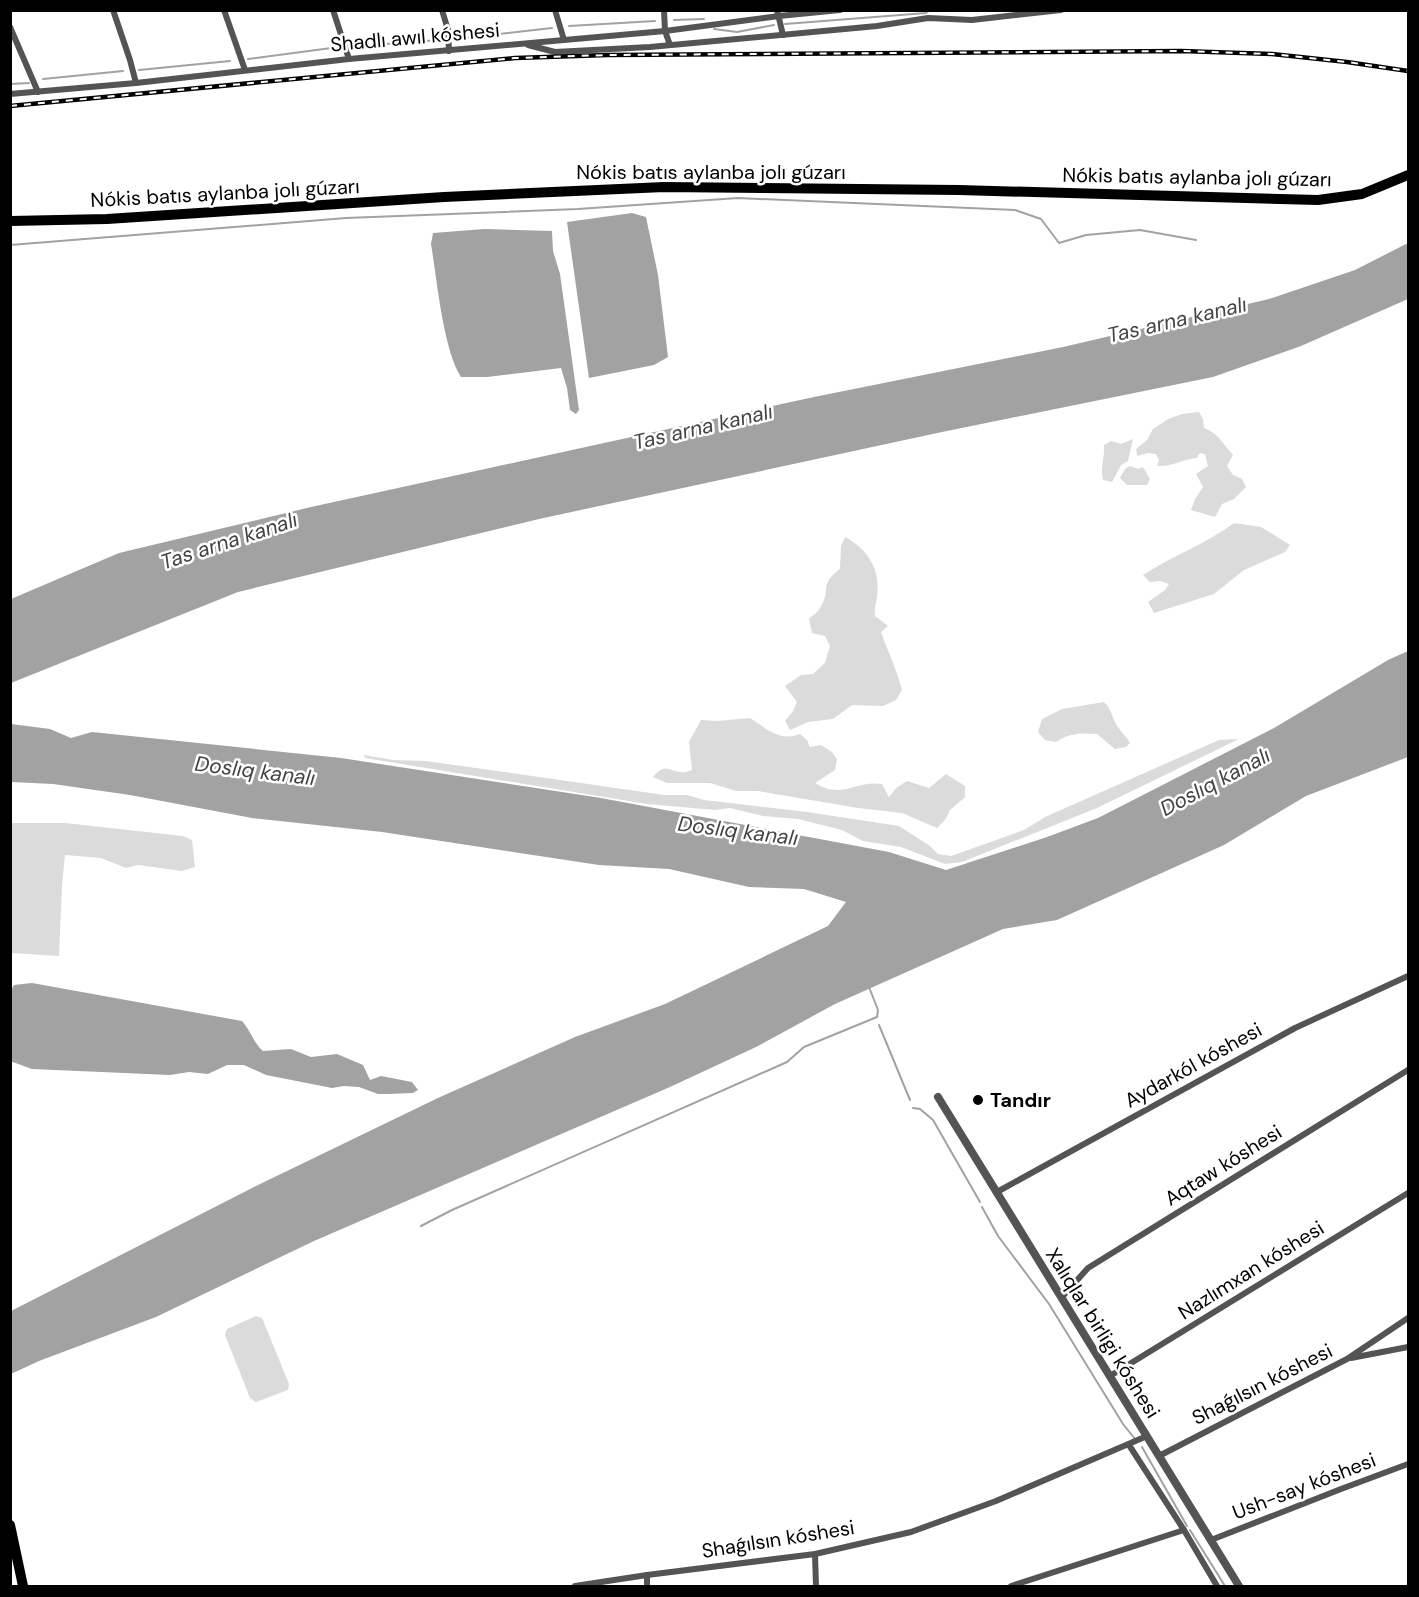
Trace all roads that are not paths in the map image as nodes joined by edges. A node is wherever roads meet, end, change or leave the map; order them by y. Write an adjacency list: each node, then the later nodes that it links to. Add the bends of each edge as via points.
1 (113, 10): 20 (street)
2 (224, 10): 19 (street)
3 (333, 10): 18 (street)
4 (442, 10): 17 (street)
5 (555, 10): 14 (street)
6 (664, 10): 12 (street)
7 (840, 10): 9 (street, Shadlı awıl kóshesi)
8 (1061, 10): 10 (street)
9 (778, 13): 12 (street, Shadlı awıl kóshesi); 13 (street)
10 (1002, 13): 13 (street, via 972,20 928,18)
11 (10, 27): 21 (street)
12 (665, 32): 14 (street, Shadlı awıl kóshesi); 16 (street)
13 (783, 35): 16 (street)
14 (564, 40): 15 (street, Shadlı awıl kóshesi)
15 (524, 44): 16 (street, via 555,52); 17 (street, Shadlı awıl kóshesi)
16 (670, 45)
17 (449, 51): 18 (street, Shadlı awıl kóshesi)
18 (350, 59): 19 (street, Shadlı awıl kóshesi)
19 (246, 70): 20 (street, Shadlı awıl kóshesi)
20 (136, 83): 21 (street, Shadlı awıl kóshesi)
21 (38, 92): 22 (street, Shadlı awıl kóshesi)
22 (10, 94)
23 (1408, 175): 24 (main road, Nókis batıs aylanba jolı gúzarı, via 1362,194 1318,200 664,187 107,219)
24 (10, 221)
25 (1408, 976): 28 (street, Aydarkól kóshesi, via 1295,1028)
26 (1408, 1070): 30 (street, Aqtaw kóshesi, via 1088,1268)
27 (938, 1096): 28 (street, Xalıqlar birligi kóshesi)
28 (997, 1192): 30 (street, Xalıqlar birligi kóshesi)
29 (1408, 1193): 34 (street, Nazlımxan kóshesi)
30 (1062, 1297): 34 (street, Xalıqlar birligi kóshesi)
31 (1408, 1318): 33 (street, Shaǵılsın kóshesi)
32 (1408, 1347): 33 (street, Shaǵılsın kóshesi)
33 (1347, 1359): 37 (street, Shaǵılsın kóshesi)
34 (1110, 1376): 35 (street, Xalıqlar birligi kóshesi)
35 (1147, 1436): 36 (street, Shaǵılsın kóshesi); 37 (street, Xalıqlar birligi kóshesi)
36 (1129, 1445): 40 (street); 42 (street, Shaǵılsın kóshesi, via 911,1532)
37 (1159, 1456): 41 (street, Xalıqlar birligi kóshesi)
38 (1408, 1464): 41 (street, Ush-say kóshesi)
39 (10, 1525): 44 (main road)
40 (1184, 1530): 48 (street); 49 (street)
41 (1211, 1540): 50 (street, Xalıqlar birligi kóshesi)
42 (815, 1554): 43 (street, Shaǵılsın kóshesi); 47 (street)
43 (647, 1575): 45 (street, Shaǵılsın kóshesi); 46 (street)
44 (23, 1587)
45 (575, 1587)
46 (648, 1587)
47 (816, 1587)
48 (1011, 1587)
49 (1216, 1587)
50 (1239, 1587)

